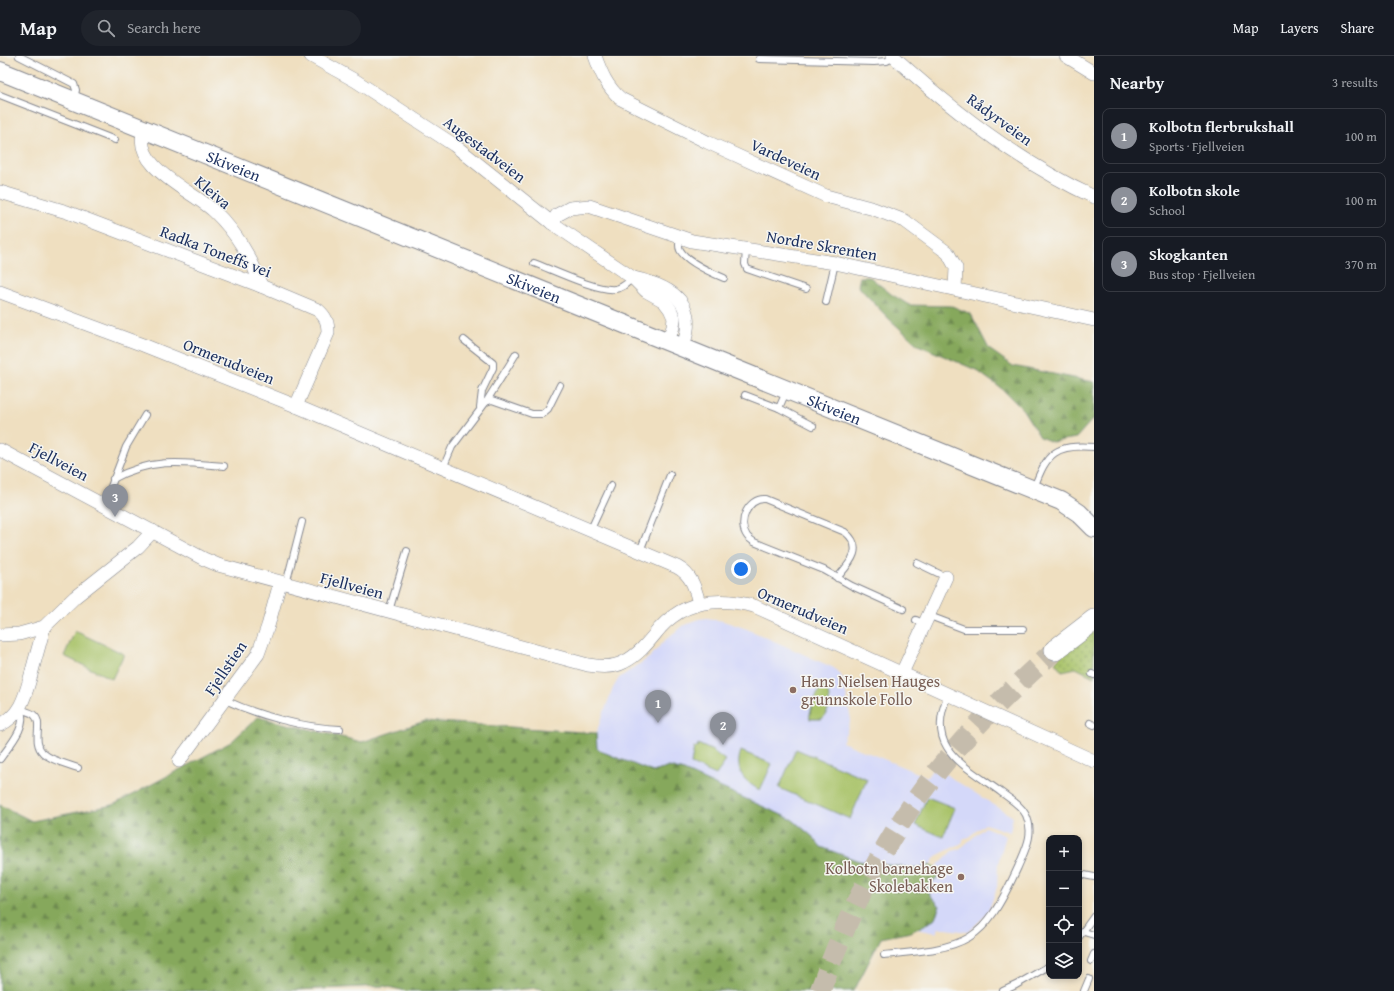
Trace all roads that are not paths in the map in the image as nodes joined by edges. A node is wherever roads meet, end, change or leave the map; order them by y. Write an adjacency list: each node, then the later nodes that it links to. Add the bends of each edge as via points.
1 (19, 56): 10 (lane, via 74,84)
2 (311, 56): 15 (street, Augestadveien, via 454,145)
3 (595, 56): 24 (street, Vardeveien, via 604,80 611,91 621,99 796,183 843,202 890,214 920,231 941,246 953,259 957,274)
4 (894, 56): 6 (lane, via 887,61 874,62); 14 (street, Rådyrveien, via 981,129 1059,181)
5 (1066, 56): 8 (street)
6 (759, 59)
7 (0, 72): 10 (main road, Skiveien)
8 (1094, 73)
9 (0, 95): 12 (lane)
10 (74, 101): 11 (main road, Skiveien)
11 (144, 130): 22 (street, Kleiva, via 141,142 145,154 164,175 204,203 221,219 252,260); 29 (main road, Skiveien)
12 (115, 140)
13 (0, 192): 22 (street, Radka Toneffs vei, via 67,212)
14 (1094, 197)
15 (552, 223): 16 (street, Nordre Skrenten, via 563,211 584,206); 20 (street, Augestadveien)
16 (680, 238): 17 (street, Nordre Skrenten); 21 (lane, via 679,247 682,253)
17 (746, 249): 19 (street, Nordre Skrenten); 23 (lane, via 747,269)
18 (534, 263): 20 (lane, via 609,289 620,287)
19 (835, 263): 24 (street, Nordre Skrenten); 26 (lane)
20 (633, 278): 29 (street, Augestadveien, via 646,291 664,301 673,314)
21 (724, 278)
22 (261, 286): 35 (street, Radka Toneffs vei, via 318,310 328,324 328,333)
23 (806, 289)
24 (955, 289): 27 (street, Nordre Skrenten)
25 (0, 292): 35 (street, Ormerudveien, via 143,344)
26 (826, 302)
27 (1094, 320)
28 (464, 340): 36 (lane, via 493,363 482,391)
29 (675, 346): 32 (main road, Skiveien)
30 (516, 354): 34 (lane)
31 (560, 385): 34 (lane, via 548,409 542,414 532,414 492,400)
32 (786, 391): 37 (lane); 47 (main road, Skiveien)
33 (745, 395): 37 (lane)
34 (486, 402): 36 (lane)
35 (296, 406): 43 (street, Ormerudveien)
36 (480, 407): 43 (lane, via 452,447)
37 (780, 408): 39 (lane)
38 (145, 415): 45 (lane, via 132,436)
39 (813, 426)
40 (1094, 447): 47 (lane, via 1071,447 1054,452)
41 (0, 450): 49 (street, Fjellveien)
42 (224, 466): 45 (lane, via 160,463 140,466)
43 (443, 468): 53 (street, Ormerudveien)
44 (670, 474): 56 (lane)
45 (113, 479): 49 (lane)
46 (611, 486): 53 (lane)
47 (1033, 490): 48 (main road, Skiveien)
48 (1066, 504): 50 (main road, Skiveien); 52 (main road, Skiveien)
49 (104, 505): 54 (street, Fjellveien)
50 (1094, 515)
51 (302, 522): 60 (lane)
52 (1094, 528)
53 (591, 529): 56 (street, Ormerudveien)
54 (153, 531): 60 (street, Fjellveien, via 211,562); 66 (street, via 138,547 75,597)
55 (407, 551): 63 (lane)
56 (640, 551): 61 (street, Ormerudveien, via 686,572 693,582)
57 (918, 563): 58 (lane)
58 (946, 577): 64 (street)
59 (837, 578): 59 (lane, via 856,549 854,539 845,532 765,499 755,501 749,506 744,523 747,537); 62 (lane)
60 (283, 584): 63 (street, Fjellveien); 72 (street, Fjellstien, via 258,654)
61 (699, 603): 63 (street, Fjellveien, via 671,619 632,658 606,666 566,660); 70 (street, Ormerudveien, via 729,601 754,606)
62 (903, 609)
63 (389, 612)
64 (922, 619): 67 (lane, via 964,629); 70 (street)
65 (1092, 619): 69 (main road)
66 (44, 627): 68 (street, via 19,634); 73 (street)
67 (1023, 629)
68 (0, 635)
69 (1055, 650)
70 (902, 673): 71 (street, Ormerudveien)
71 (948, 695): 78 (street, Ormerudveien); 86 (lane, via 941,711 940,728 948,750 1021,808 1028,823 1029,842 1004,897 989,920 974,936 935,950)
72 (225, 700): 75 (lane, via 289,721); 77 (street, Fjellstien)
73 (20, 709): 74 (street, via 9,721); 76 (lane, via 23,718 20,729); 79 (lane, via 35,715 39,722 36,741 42,752 49,758)
74 (0, 725)
75 (340, 728)
76 (0, 759)
77 (178, 761)
78 (1094, 761)
79 (78, 768)
80 (1084, 875): 81 (lane)
81 (1094, 877)
82 (1094, 916): 83 (lane)
83 (1084, 932): 84 (lane)
84 (1094, 935)
85 (1094, 954): 87 (lane)
86 (884, 955)
87 (1092, 961)
88 (1046, 968): 90 (lane)
89 (1089, 980): 91 (lane)
90 (1003, 991)
91 (1084, 991)

